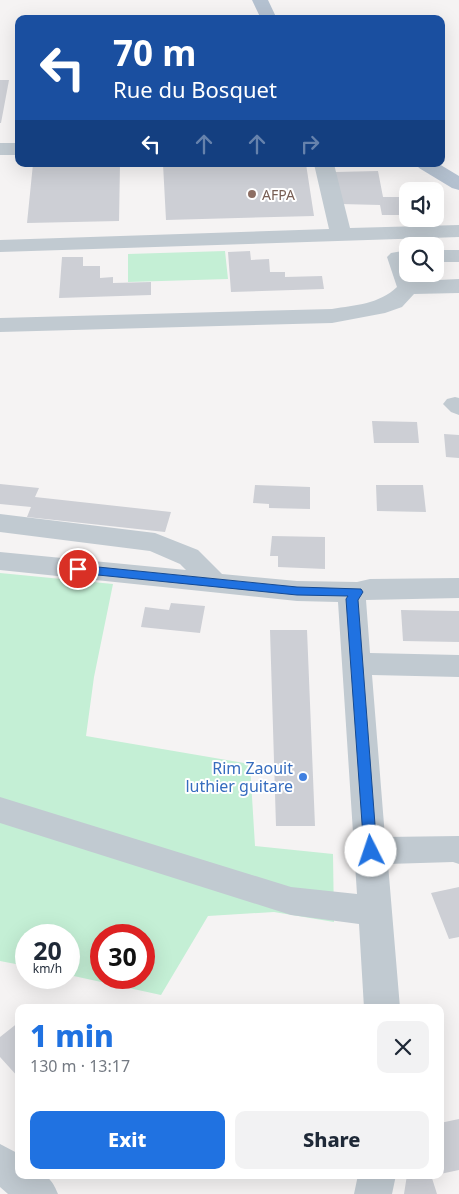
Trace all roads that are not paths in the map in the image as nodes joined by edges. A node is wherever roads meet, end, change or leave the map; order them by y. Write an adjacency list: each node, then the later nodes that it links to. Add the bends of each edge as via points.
1 (260, 0): 2 (main road)
2 (267, 15)
3 (15, 148): 4 (street)
4 (0, 149)
5 (325, 167): 9 (street)
6 (431, 167): 7 (main road)
7 (459, 184)
8 (459, 231): 9 (street)
9 (341, 235): 10 (street)
10 (0, 246)
11 (444, 256): 12 (street)
12 (459, 256)
13 (406, 282): 15 (street)
14 (459, 286): 15 (street)
15 (408, 288): 16 (street, via 394,302 332,316)
16 (0, 325)
17 (0, 524): 19 (street, via 155,542 189,558)
18 (0, 561): 19 (street)
19 (215, 583): 21 (street, via 297,591)
20 (459, 588): 21 (street)
21 (357, 592): 22 (street, via 352,599)
22 (357, 664): 23 (street); 26 (street)
23 (459, 666)
24 (0, 810): 27 (street, via 292,901)
25 (459, 850): 26 (street)
26 (371, 851): 27 (street)
27 (375, 911): 28 (street)
28 (382, 1004)
29 (0, 1163): 30 (street)
30 (15, 1175)
31 (20, 1179): 33 (street)
32 (376, 1179): 34 (street)
33 (39, 1194)
34 (373, 1194)

